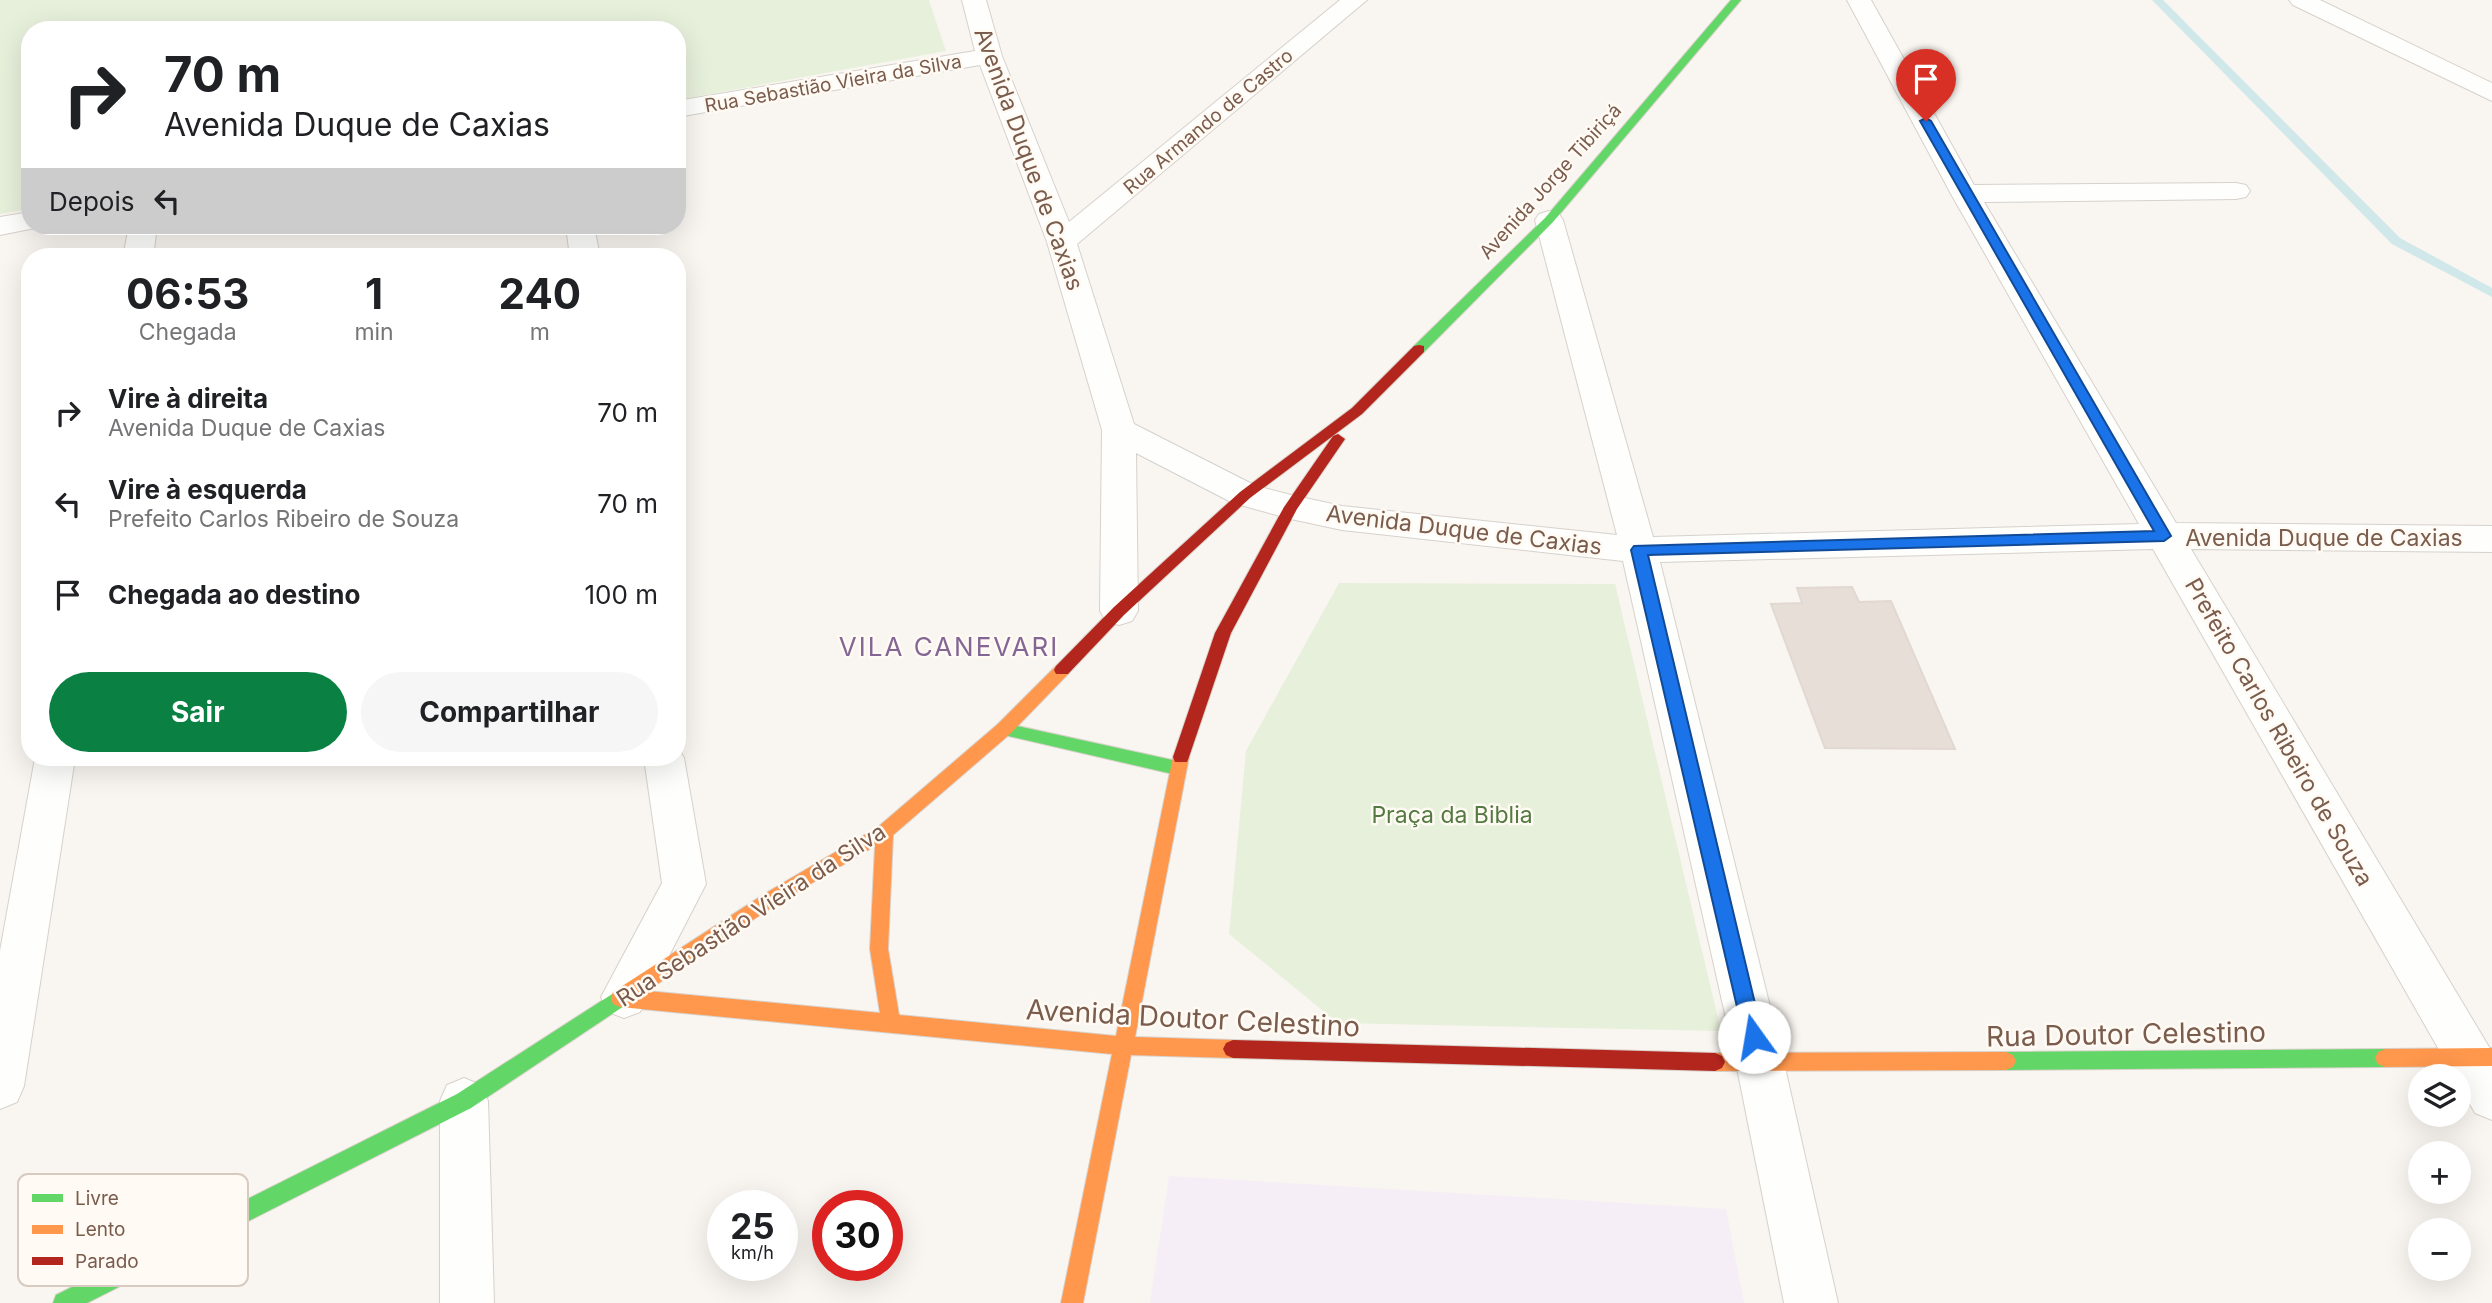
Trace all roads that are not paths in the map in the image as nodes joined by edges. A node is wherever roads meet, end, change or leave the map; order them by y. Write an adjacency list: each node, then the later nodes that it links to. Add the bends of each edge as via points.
1 (1355, 0): 14 (street, Rua Armando de Castro)
2 (1736, 0): 11 (street, Avenida Jorge Tibiriçá)
3 (1859, 0): 10 (street, Prefeito Carlos Ribeiro de Souza)
4 (2301, 0): 7 (street)
5 (979, 2): 6 (street, Avenida Duque de Caxias)
6 (989, 56): 8 (street, Rua Sebastião Vieira da Silva); 14 (street, Avenida Duque de Caxias)
7 (2492, 93)
8 (686, 107)
9 (2236, 191): 10 (street)
10 (1965, 194): 19 (street, Prefeito Carlos Ribeiro de Souza)
11 (1549, 220): 15 (street, Avenida Jorge Tibiriçá); 21 (street)
12 (21, 222): 13 (street)
13 (0, 226)
14 (1062, 242): 16 (street, Avenida Duque de Caxias)
15 (1357, 411): 17 (street, Rua Sebastião Vieira da Silva); 18 (street)
16 (1119, 430): 17 (street, Avenida Duque de Caxias); 22 (street)
17 (1245, 495): 18 (street, Avenida Duque de Caxias); 22 (street, Rua Sebastião Vieira da Silva)
18 (1291, 507): 21 (street, Avenida Duque de Caxias, via 1342,518); 26 (street, via 1223,633)
19 (2164, 536): 20 (street, Avenida Duque de Caxias); 21 (street, Avenida Duque de Caxias); 31 (street, Prefeito Carlos Ribeiro de Souza)
20 (2492, 539)
21 (1639, 550): 32 (street)
22 (1119, 611): 23 (street, Rua Sebastião Vieira da Silva)
23 (1004, 729): 26 (street); 27 (street, Rua Sebastião Vieira da Silva)
24 (54, 766): 33 (street)
25 (665, 766): 28 (street, via 684,884)
26 (1177, 768): 30 (street)
27 (884, 832): 28 (street, Rua Sebastião Vieira da Silva, via 772,898); 29 (street, via 879,949)
28 (625, 997): 29 (street, Avenida Doutor Celestino); 35 (street, Rua Sebastião Vieira da Silva)
29 (891, 1025): 30 (street, Avenida Doutor Celestino)
30 (1121, 1046): 32 (street, Avenida Doutor Celestino); 40 (street)
31 (2481, 1057): 32 (street, Rua Doutor Celestino); 34 (street, Prefeito Carlos Ribeiro de Souza)
32 (1760, 1063): 41 (street)
33 (0, 1086)
34 (2492, 1097)
35 (464, 1101): 36 (street, Rua Sebastião Vieira da Silva); 39 (street)
36 (248, 1210)
37 (98, 1286): 38 (street, Rua Sebastião Vieira da Silva)
38 (64, 1303)
39 (467, 1303)
40 (1073, 1303)
41 (1811, 1303)

